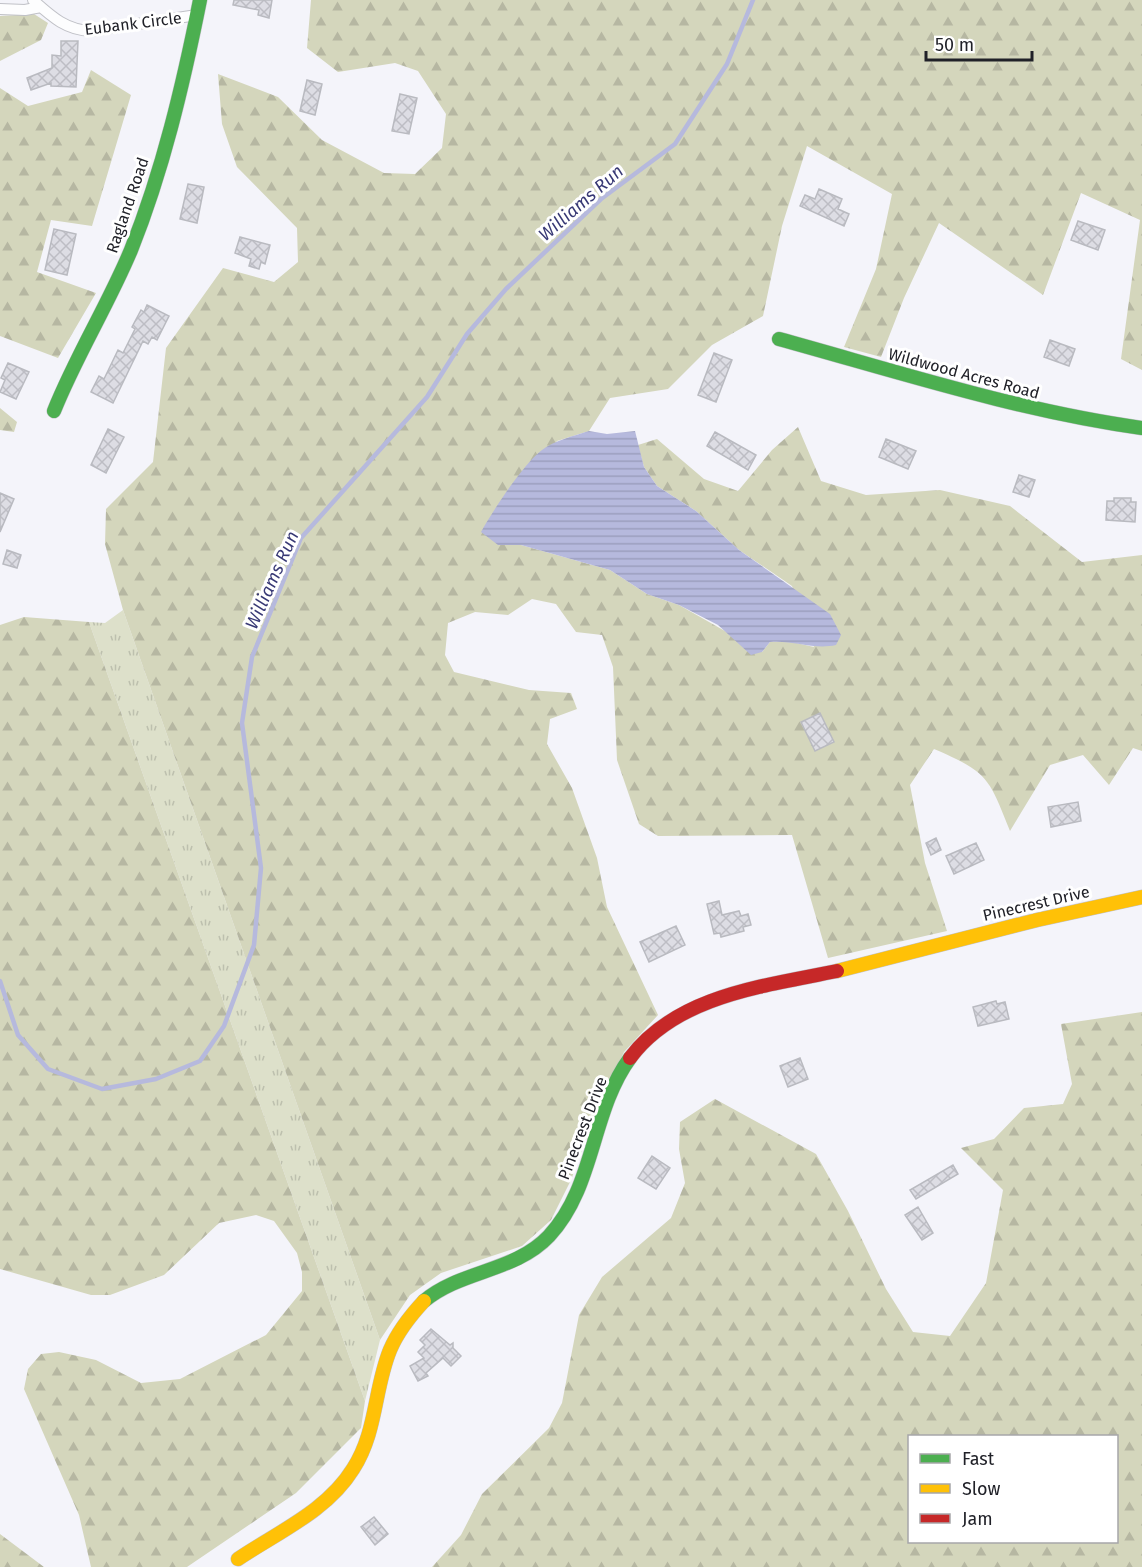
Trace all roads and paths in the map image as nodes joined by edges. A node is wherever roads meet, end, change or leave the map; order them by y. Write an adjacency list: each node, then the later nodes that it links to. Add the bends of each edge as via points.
1 (200, 0): 4 (street, Ragland Road)
2 (37, 3): 3 (street, Eubank Circle, via 25,10); 4 (street, Eubank Circle, via 65,26 84,31)
3 (0, 9)
4 (197, 15): 6 (street, Ragland Road, via 169,131 141,219 116,284 75,359)
5 (779, 339): 7 (street, Wildwood Acres Road, via 1034,409)
6 (54, 411)
7 (1142, 428)
8 (1142, 897): 9 (street, Pinecrest Drive, via 993,929 732,994 704,1004 655,1031 621,1073 577,1190 549,1236 518,1259 448,1283 420,1304 387,1354 365,1447 342,1485 312,1514)
9 (238, 1559)

